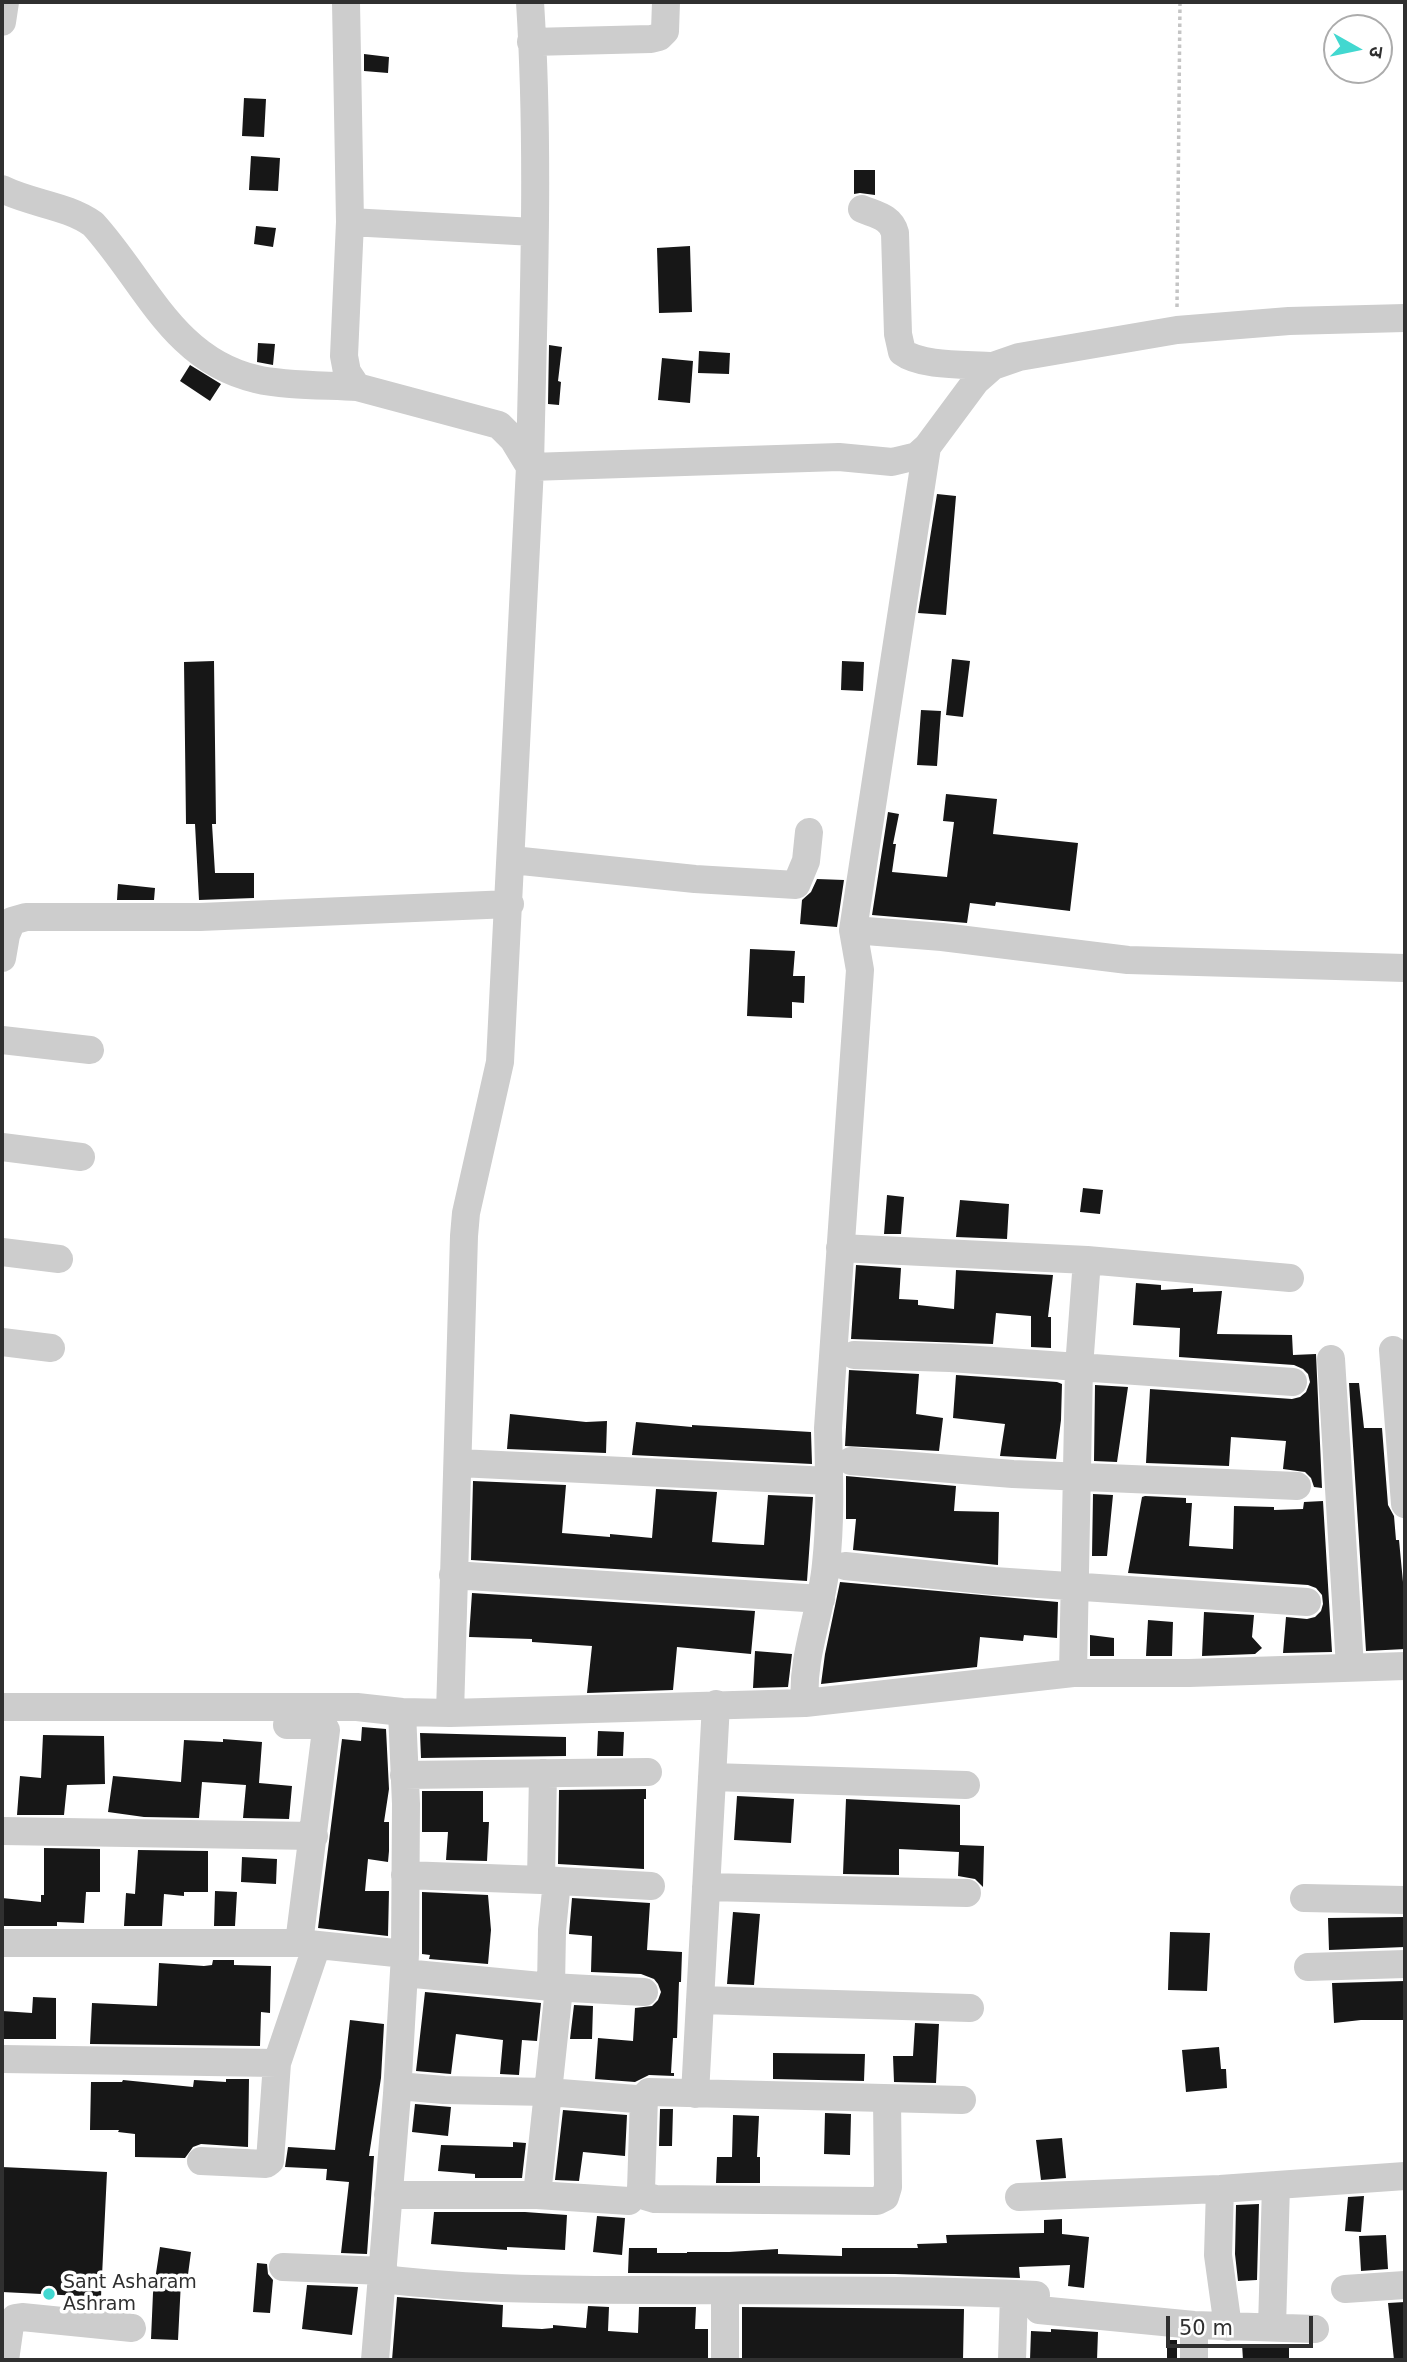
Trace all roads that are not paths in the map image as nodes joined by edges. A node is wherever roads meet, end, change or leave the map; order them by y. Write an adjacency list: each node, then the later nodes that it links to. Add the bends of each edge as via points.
1 (5, 2): 5 (street)
2 (346, 2): 9 (street)
3 (530, 2): 6 (street)
4 (666, 2): 6 (street, via 665,31 659,37)
5 (2, 22)
6 (531, 41): 10 (street)
7 (2, 189): 13 (street, via 77,213 93,224 171,327 198,352 229,370 257,380)
8 (862, 209): 12 (street, via 893,225 902,352 918,360)
9 (350, 222): 10 (street); 13 (street, via 344,356)
10 (534, 232): 15 (street)
11 (1405, 318): 12 (street, via 1177,330 1019,356)
12 (993, 366): 14 (street)
13 (357, 387): 15 (street, via 499,425)
14 (912, 455): 15 (street); 19 (street)
15 (530, 467): 17 (street)
16 (809, 832): 17 (street, via 806,861 796,885)
17 (512, 860): 18 (street)
18 (510, 904): 20 (street, via 200,917 26,917 12,921); 39 (street, via 500,1062 466,1213)
19 (853, 930): 21 (street, via 1128,960); 26 (street, via 860,970)
20 (2, 958)
21 (1405, 968)
22 (2, 1040): 23 (street)
23 (90, 1050)
24 (2, 1147): 25 (street)
25 (81, 1157)
26 (840, 1248): 29 (street); 41 (street, via 828,1428)
27 (2, 1251): 28 (street)
28 (59, 1259)
29 (1087, 1260): 30 (street); 36 (street)
30 (1290, 1278)
31 (2, 1342): 32 (street)
32 (51, 1348)
33 (1393, 1350): 43 (street)
34 (854, 1355): 36 (street)
35 (1331, 1359): 50 (street)
36 (1079, 1367): 37 (street); 40 (street)
37 (1293, 1382)
38 (851, 1461): 40 (street)
39 (459, 1463): 41 (street); 45 (street)
40 (1077, 1476): 42 (street); 46 (street)
41 (830, 1480): 47 (street)
42 (1297, 1486)
43 (1405, 1504)
44 (845, 1566): 46 (street)
45 (453, 1575): 47 (street); 56 (street)
46 (1075, 1586): 48 (street); 51 (street)
47 (821, 1598): 52 (street, via 803,1680)
48 (1307, 1602)
49 (1405, 1665): 50 (street)
50 (1350, 1667): 51 (street)
51 (1073, 1673): 52 (street)
52 (805, 1703): 53 (street)
53 (716, 1704): 56 (street); 61 (street)
54 (2, 1707): 55 (street, via 347,1707)
55 (402, 1712): 56 (street); 60 (street)
56 (450, 1713)
57 (2, 1724): 64 (street, via 320,1725 326,1730)
58 (648, 1772): 59 (street)
59 (543, 1773): 60 (street); 66 (street)
60 (404, 1775): 65 (street)
61 (712, 1777): 62 (street); 68 (street)
62 (966, 1785)
63 (2, 1831): 64 (street)
64 (314, 1836): 73 (street)
65 (405, 1875): 66 (street); 74 (street)
66 (549, 1880): 67 (street); 77 (street)
67 (651, 1886)
68 (706, 1887): 69 (street); 79 (street)
69 (967, 1893)
70 (1304, 1898): 71 (street)
71 (1405, 1900)
72 (2, 1943): 73 (street)
73 (308, 1944): 74 (street); 82 (street)
74 (404, 1963): 77 (street); 83 (street)
75 (1405, 1964): 76 (street)
76 (1308, 1967)
77 (555, 1987): 78 (street); 84 (street)
78 (645, 1992)
79 (700, 2000): 80 (street); 85 (street)
80 (970, 2008)
81 (2, 2059): 82 (street)
82 (277, 2063): 89 (street, via 268,2163)
83 (398, 2086): 84 (street); 93 (street)
84 (548, 2092): 86 (street); 94 (street)
85 (695, 2094): 87 (street); 87 (street, via 657,2091 644,2097 641,2190 645,2196 877,2201 885,2197 888,2187)
86 (636, 2099)
87 (887, 2099): 88 (street)
88 (962, 2100)
89 (201, 2161)
90 (1405, 2175): 91 (street)
91 (1276, 2185): 92 (street); 106 (street)
92 (1220, 2189): 95 (street); 104 (street, via 1218,2255)
93 (388, 2195): 94 (street); 98 (street)
94 (537, 2196): 96 (street)
95 (1019, 2197)
96 (629, 2202)
97 (283, 2267): 98 (street)
98 (383, 2275): 101 (street, via 429,2285); 109 (street)
99 (1405, 2285): 100 (street)
100 (1345, 2289)
101 (724, 2291): 102 (street); 110 (street)
102 (1030, 2299): 103 (street); 111 (street)
103 (1194, 2325): 104 (street); 112 (street)
104 (1228, 2327): 106 (street)
105 (132, 2328): 108 (street, via 15,2318)
106 (1272, 2328): 107 (street)
107 (1315, 2329)
108 (5, 2360)
109 (374, 2360)
110 (725, 2360)
111 (1012, 2360)
112 (1194, 2360)

